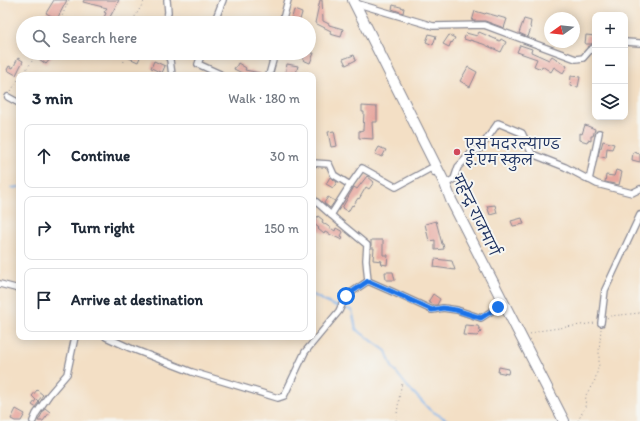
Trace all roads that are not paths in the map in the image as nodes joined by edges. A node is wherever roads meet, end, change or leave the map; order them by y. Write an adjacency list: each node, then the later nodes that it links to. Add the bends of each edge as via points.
1 (167, 0): 5 (street)
2 (223, 0): 6 (street)
3 (288, 0): 7 (street)
4 (353, 1): 10 (street, via 433,26 484,25 576,60 583,58); 22 (highway, महेन्द्र राजमार्ग)
5 (167, 16)
6 (217, 16)
7 (284, 16)
8 (628, 42): 9 (street)
9 (640, 42)
10 (592, 49)
11 (170, 60): 14 (street)
12 (199, 60): 15 (street, via 198,64)
13 (273, 60): 16 (street)
14 (172, 72)
15 (216, 72)
16 (270, 72)
17 (8, 97): 18 (street)
18 (16, 101)
19 (599, 133): 21 (street)
20 (316, 163): 23 (street, via 329,164 334,176)
21 (589, 180): 22 (street, via 532,154 522,133 498,123 479,150 474,150 458,167 454,179); 24 (street, via 632,193)
22 (445, 184): 25 (highway, महेन्द्र राजमार्ग)
23 (350, 185): 25 (street, via 362,168 396,188 431,168); 27 (street)
24 (640, 189)
25 (452, 200): 32 (highway, महेन्द्र राजमार्ग)
26 (316, 202): 27 (street)
27 (331, 215): 29 (street, via 367,245)
28 (640, 215): 33 (street, via 605,290)
29 (368, 281): 32 (street, via 432,310 456,310 481,318 498,307); 34 (street, via 346,296 339,311)
30 (0, 284): 31 (street)
31 (16, 288)
32 (502, 298): 39 (highway, महेन्द्र राजमार्ग)
33 (601, 322)
34 (316, 339)
35 (74, 340): 38 (street, via 67,374 49,395)
36 (113, 340): 37 (street, via 192,372 278,398 284,396 305,352)
37 (315, 340)
38 (33, 421)
39 (564, 421)

